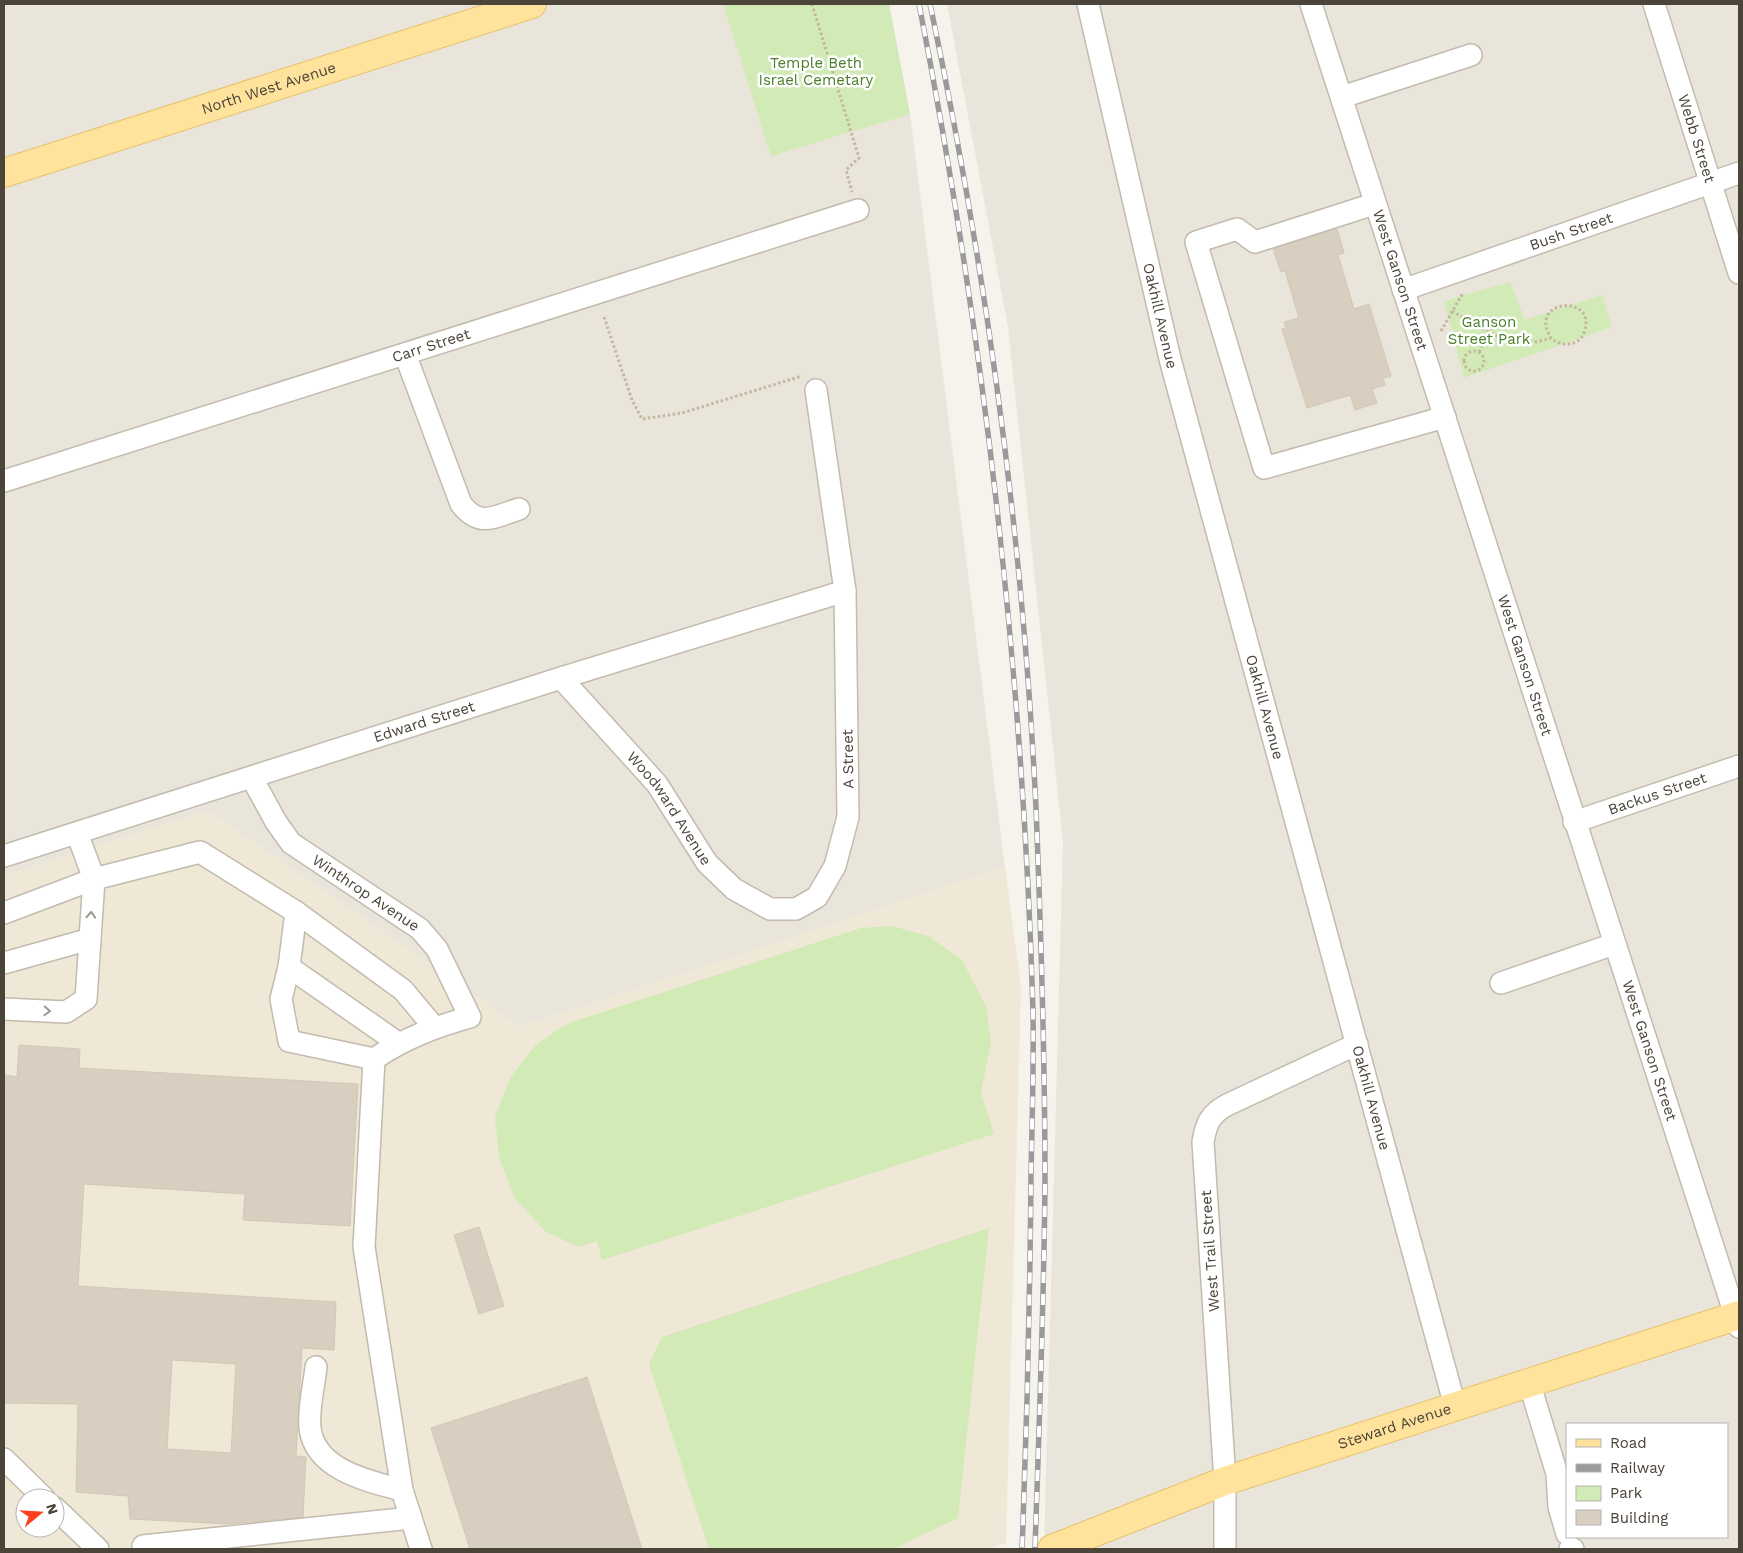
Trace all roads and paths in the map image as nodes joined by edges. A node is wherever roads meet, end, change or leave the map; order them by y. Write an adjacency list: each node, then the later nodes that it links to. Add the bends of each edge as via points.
1 (532, 4): 8 (main road, North West Avenue)
2 (812, 4): 12 (path, via 859,158 846,170)
3 (1088, 4): 47 (street, Oakhill Avenue, via 1170,360)
4 (1311, 4): 7 (street, West Ganson Street)
5 (1654, 4): 10 (street, Webb Street)
6 (1472, 55): 7 (street)
7 (1342, 97): 11 (street, West Ganson Street)
8 (4, 173)
9 (1739, 173): 10 (street, Bush Street)
10 (1710, 183): 13 (street, Webb Street); 14 (street, Bush Street)
11 (1374, 204): 14 (street, West Ganson Street); 25 (street, via 1255,242 1237,229 1196,242 1264,468)
12 (858, 210): 23 (street, Carr Street)
13 (1739, 274)
14 (1403, 290): 25 (street, West Ganson Street)
15 (1463, 293): 16 (path)
16 (1452, 312): 19 (path); 20 (path)
17 (604, 317): 24 (path, via 632,400 642,419 682,413 805,376)
18 (1495, 320): 20 (path)
19 (1441, 331)
20 (1490, 331): 21 (path, via 1512,343 1538,343); 22 (path)
21 (1551, 338): 21 (path, via 1562,345 1581,338 1586,326 1578,308 1565,304 1553,309 1546,326)
22 (1479, 352): 22 (path, via 1484,361 1482,368 1476,372 1469,371 1464,363 1465,357 1469,352)
23 (405, 354): 26 (street, Carr Street); 27 (street, via 461,504 470,516 482,520)
24 (816, 390): 28 (street, A Street)
25 (1445, 417): 32 (street, West Ganson Street)
26 (4, 481)
27 (519, 509)
28 (845, 591): 29 (street, Edward Street); 36 (street, A Street, via 848,817 835,866 826,884 817,897)
29 (561, 678): 31 (street, Edward Street); 36 (street, Woodward Avenue, via 657,784 707,863 734,889 770,908)
30 (1739, 766): 32 (street, Backus Street)
31 (252, 778): 33 (street, Edward Street); 45 (street, Winthrop Avenue, via 291,843 420,929 437,949 470,1017)
32 (1574, 822): 40 (street, West Ganson Street)
33 (77, 833): 34 (street, Edward Street); 35 (street)
34 (4, 856)
35 (94, 879): 37 (street, via 200,852); 38 (street); 39 (street, one-way to 35)
36 (796, 909)
37 (296, 912): 42 (street); 45 (street, via 402,990)
38 (4, 913)
39 (90, 940): 41 (street); 44 (street, one-way to 39, via 66,1012 86,999)
40 (1614, 944): 43 (street); 49 (street, West Ganson Street)
41 (4, 963)
42 (289, 967): 46 (street); 48 (street, via 281,999 289,1041)
43 (1501, 983)
44 (4, 1008)
45 (434, 1027): 46 (street)
46 (398, 1043): 48 (street)
47 (1357, 1044): 52 (street, Oakhill Avenue); 54 (street, West Trail Street, via 1227,1105 1215,1112 1206,1125 1204,1142)
48 (374, 1059): 56 (street, via 364,1248)
49 (1738, 1319): 51 (main road, Steward Avenue)
50 (316, 1367): 56 (street, via 310,1427 315,1446 331,1463 369,1481)
51 (1530, 1382): 52 (main road, Steward Avenue); 59 (street, via 1557,1474 1559,1507)
52 (1456, 1406): 54 (main road, Steward Avenue)
53 (4, 1459): 55 (street)
54 (1225, 1481): 63 (main road, Steward Avenue); 64 (street, West Trail Street)
55 (34, 1488)
56 (402, 1490): 58 (street)
57 (65, 1518): 61 (street)
58 (411, 1518): 60 (street); 62 (street)
59 (1566, 1532)
60 (143, 1546)
61 (98, 1549)
62 (421, 1549)
63 (1052, 1549)
64 (1225, 1549)

